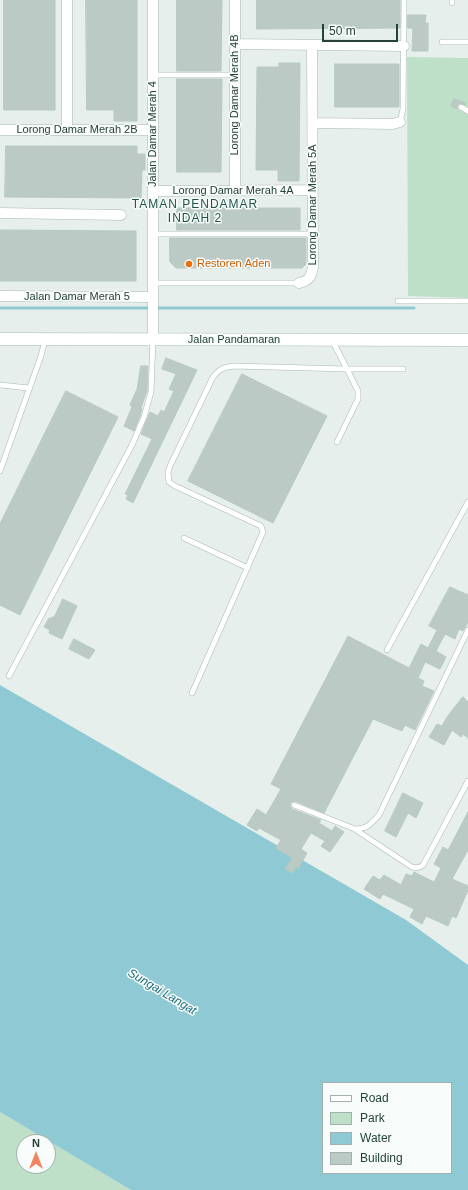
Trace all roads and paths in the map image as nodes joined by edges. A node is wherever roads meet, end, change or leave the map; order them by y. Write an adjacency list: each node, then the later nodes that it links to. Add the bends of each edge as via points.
1 (67, 0): 17 (street)
2 (153, 0): 10 (street, Jalan Damar Merah 4)
3 (235, 0): 7 (street, Lorong Damar Merah 4B)
4 (404, 0): 9 (lane)
5 (442, 42): 6 (lane)
6 (468, 42)
7 (235, 44): 8 (street); 11 (street, Lorong Damar Merah 4B)
8 (312, 45): 9 (street); 15 (street, Lorong Damar Merah 5A)
9 (404, 46): 14 (lane, via 403,109)
10 (153, 75): 11 (lane); 18 (street, Jalan Damar Merah 4)
11 (235, 75): 19 (street, Lorong Damar Merah 4B)
12 (461, 107): 13 (lane)
13 (468, 111)
14 (400, 122): 15 (street)
15 (313, 123): 20 (street, Lorong Damar Merah 5A)
16 (0, 130): 17 (street, Lorong Damar Merah 2B)
17 (67, 130): 18 (street, Lorong Damar Merah 2B)
18 (153, 130): 21 (street, Jalan Damar Merah 4)
19 (235, 190): 20 (street, Lorong Damar Merah 4A); 21 (street, Lorong Damar Merah 4A)
20 (312, 190): 25 (street, Lorong Damar Merah 5A)
21 (153, 191): 24 (street, Jalan Damar Merah 4)
22 (0, 213): 23 (street)
23 (121, 215)
24 (153, 234): 25 (lane); 26 (street, Jalan Damar Merah 4)
25 (312, 234): 27 (street, Lorong Damar Merah 5A, via 312,276 307,281)
26 (153, 283): 27 (lane, Lorong Damar Merah 5A); 31 (street, Jalan Damar Merah 4)
27 (299, 283)
28 (0, 296): 31 (street, Jalan Damar Merah 5)
29 (398, 301): 30 (lane)
30 (468, 301)
31 (153, 305): 34 (street, Jalan Damar Merah 4)
32 (0, 339): 33 (main road, Jalan Pandamaran)
33 (45, 339): 34 (main road, Jalan Pandamaran); 40 (lane)
34 (153, 339): 35 (main road, Jalan Pandamaran); 48 (lane, via 151,392 144,417 132,445)
35 (332, 340): 36 (main road, Jalan Pandamaran); 37 (lane)
36 (468, 340)
37 (347, 369): 38 (lane); 41 (lane, via 358,392 358,399); 45 (lane, via 234,366 218,370 213,377 170,466 168,478 175,486 261,526 262,537)
38 (403, 369)
39 (0, 385): 40 (lane)
40 (29, 388): 42 (lane)
41 (337, 442)
42 (0, 471)
43 (468, 502): 47 (lane)
44 (184, 538): 45 (lane)
45 (248, 568): 49 (lane)
46 (468, 630): 52 (lane, via 379,816 364,829)
47 (387, 650)
48 (9, 676)
49 (192, 693)
50 (468, 781): 52 (lane, via 421,867 412,867)
51 (294, 804): 52 (lane)
52 (355, 830)

